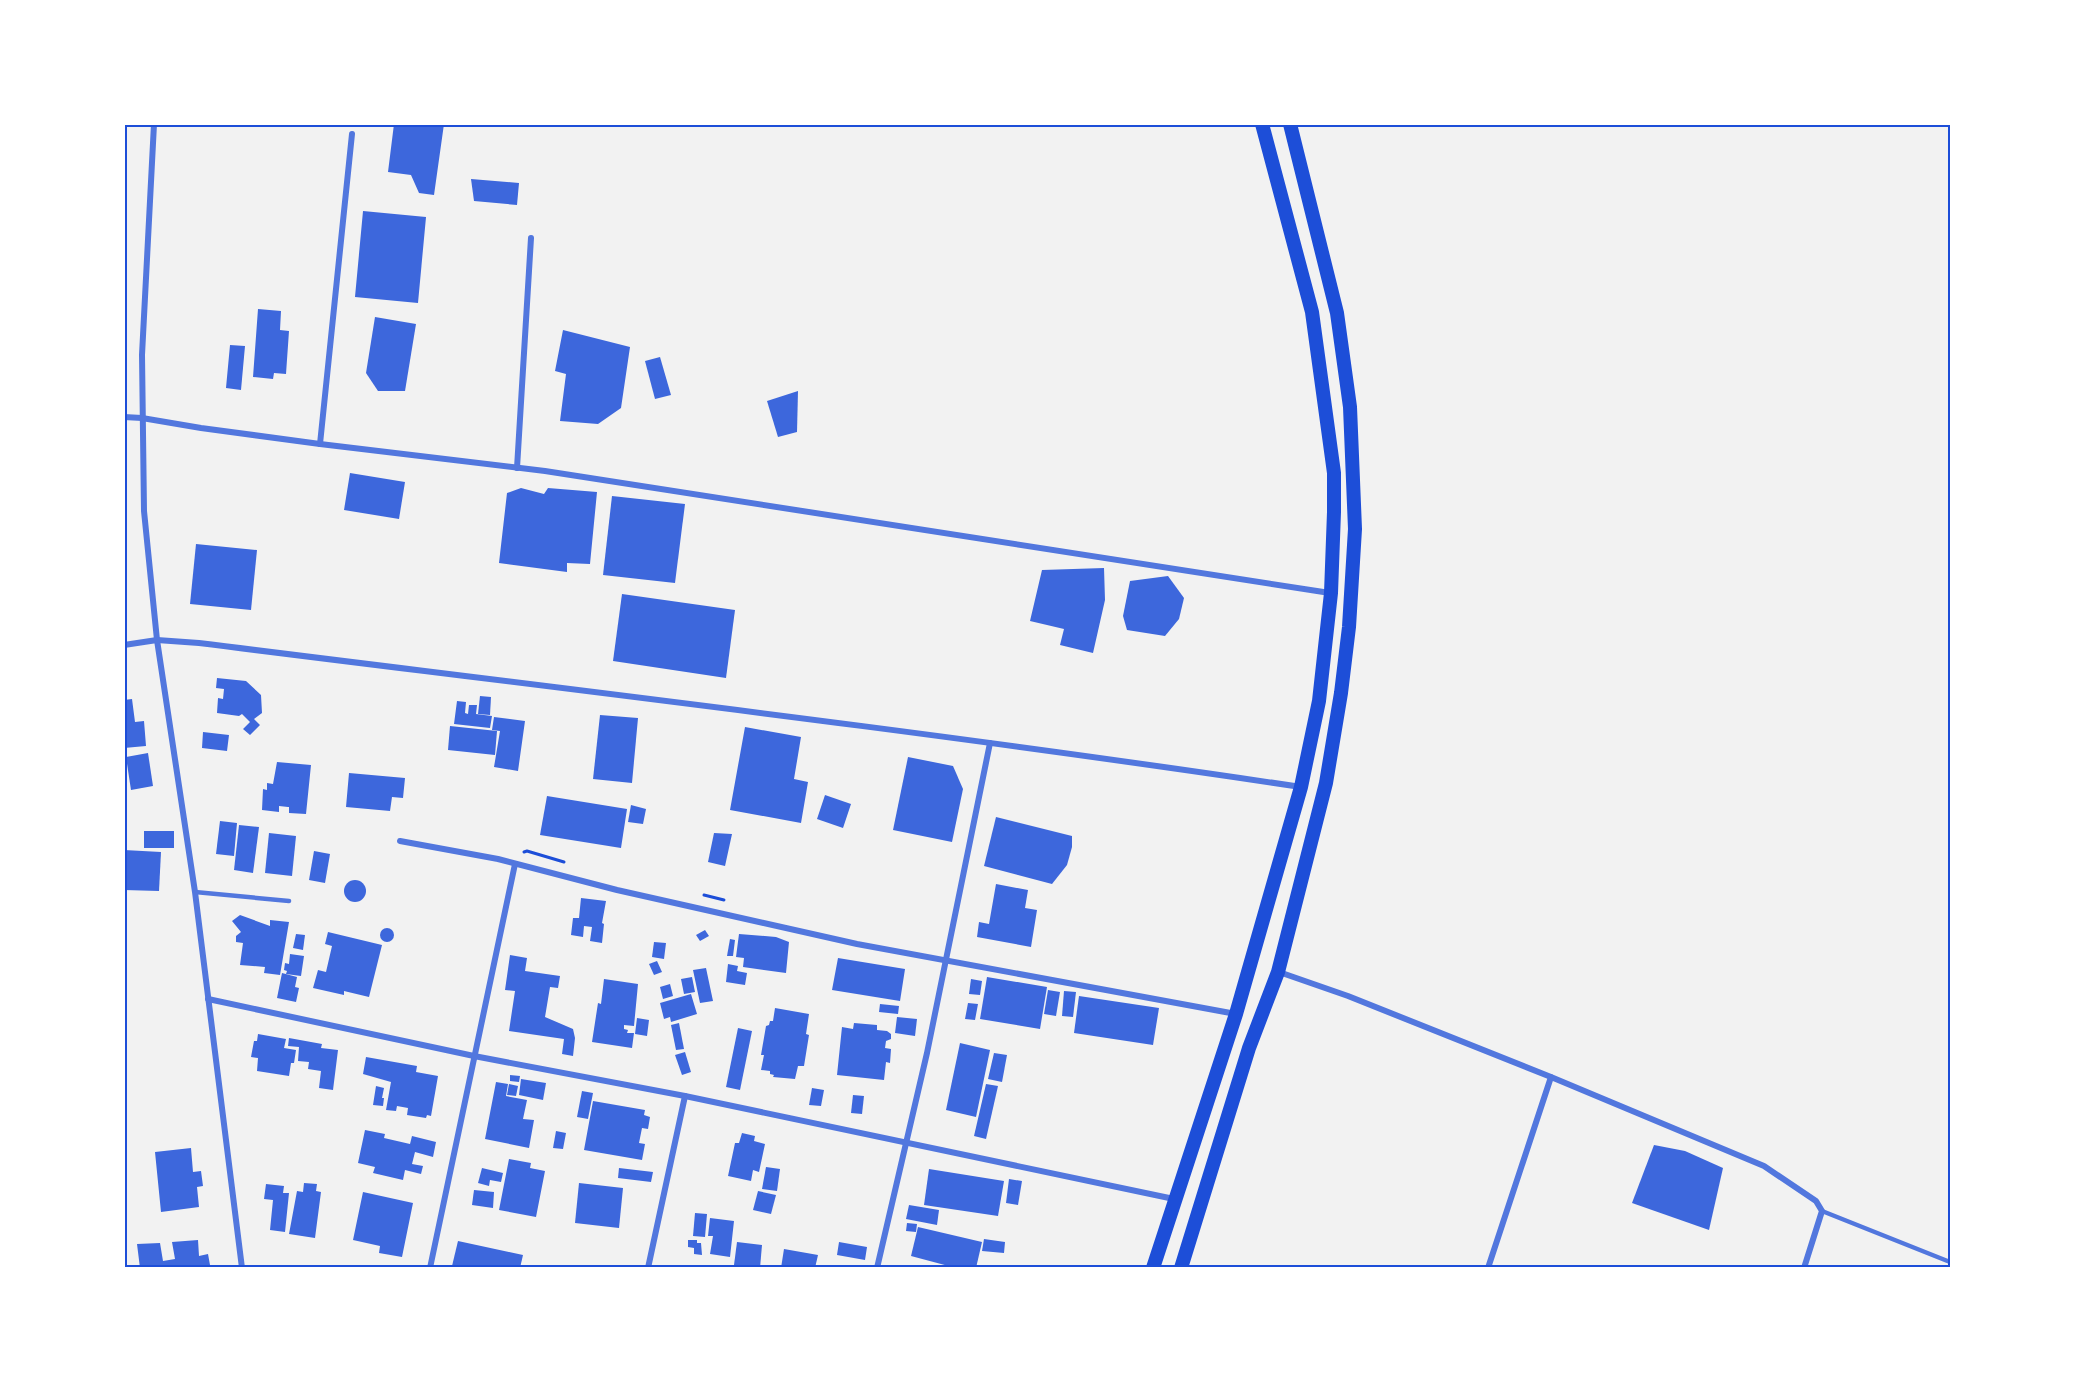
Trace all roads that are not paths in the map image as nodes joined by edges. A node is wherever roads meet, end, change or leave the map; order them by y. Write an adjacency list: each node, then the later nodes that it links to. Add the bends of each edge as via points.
1 (154, 124): 7 (street)
2 (1262, 124): 10 (main road, via 1317,336 1334,473)
3 (1290, 124): 20 (main road, via 1341,336 1350,407 1355,529 1350,619 1326,783)
4 (352, 134): 8 (street)
5 (531, 238): 9 (street)
6 (124, 417): 7 (street)
7 (142, 418): 8 (street); 11 (street, via 144,511)
8 (320, 444): 9 (street)
9 (517, 468): 10 (street)
10 (1331, 593): 14 (main road, via 1319,701)
11 (157, 640): 12 (street); 13 (street); 17 (street)
12 (124, 645)
13 (990, 743): 14 (street); 19 (street)
14 (1301, 787): 22 (main road)
15 (400, 842): 16 (street)
16 (515, 864): 19 (street, via 772,927); 23 (street)
17 (195, 892): 18 (lane); 21 (street)
18 (289, 901)
19 (946, 961): 22 (street); 26 (street)
20 (1278, 972): 24 (street); 35 (main road, via 1249,1048)
21 (208, 999): 23 (street); 30 (street)
22 (1236, 1014): 27 (main road)
23 (474, 1056): 25 (street); 31 (street)
24 (1551, 1077): 28 (street, via 1764,1166 1816,1201); 36 (street)
25 (685, 1096): 26 (street); 32 (street)
26 (907, 1143): 27 (street); 33 (street)
27 (1174, 1199): 34 (main road)
28 (1822, 1211): 29 (lane); 37 (street)
29 (1950, 1262)
30 (242, 1268)
31 (430, 1268)
32 (648, 1268)
33 (877, 1268)
34 (1153, 1268)
35 (1181, 1268)
36 (1488, 1268)
37 (1804, 1268)

